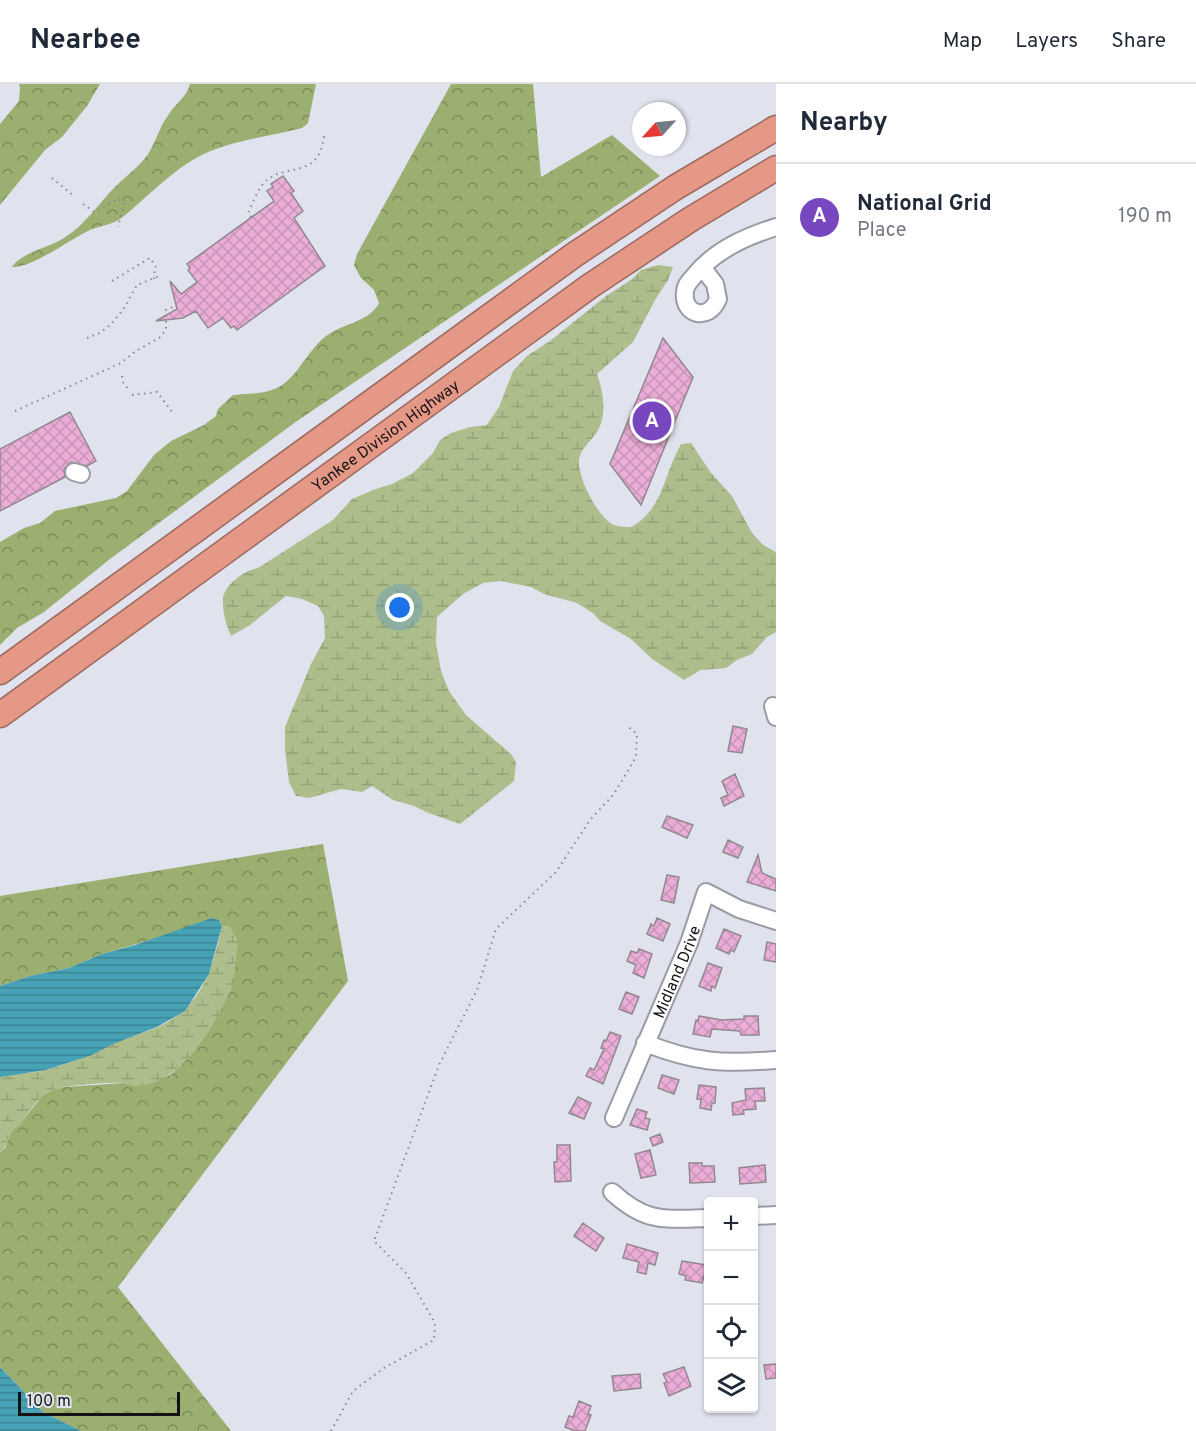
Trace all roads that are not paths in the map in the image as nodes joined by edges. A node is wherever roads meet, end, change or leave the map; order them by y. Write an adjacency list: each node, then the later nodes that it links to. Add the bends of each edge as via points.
1 (776, 128): 7 (highway, Yankee Division Highway, via 676,187 574,255)
2 (776, 168): 10 (highway, Yankee Division Highway, via 582,292)
3 (776, 227): 4 (street, via 730,246)
4 (702, 267): 5 (street, via 715,284); 5 (street, via 686,286 686,300 696,313 704,315)
5 (718, 299): 6 (street)
6 (729, 312)
7 (49, 636): 8 (highway); 9 (highway, Yankee Division Highway)
8 (0, 656)
9 (0, 672)
10 (35, 690): 11 (highway, Yankee Division Highway); 12 (highway)
11 (0, 715)
12 (0, 733)
13 (776, 921): 14 (street, Midland Drive, via 739,909 706,892 689,943)
14 (645, 1042): 15 (street, via 688,1058 709,1061); 16 (street, Midland Drive)
15 (776, 1060)
16 (614, 1118)
17 (612, 1192): 20 (street, via 626,1205 652,1217)
18 (776, 1215): 19 (street)
19 (758, 1216)
20 (704, 1218)

